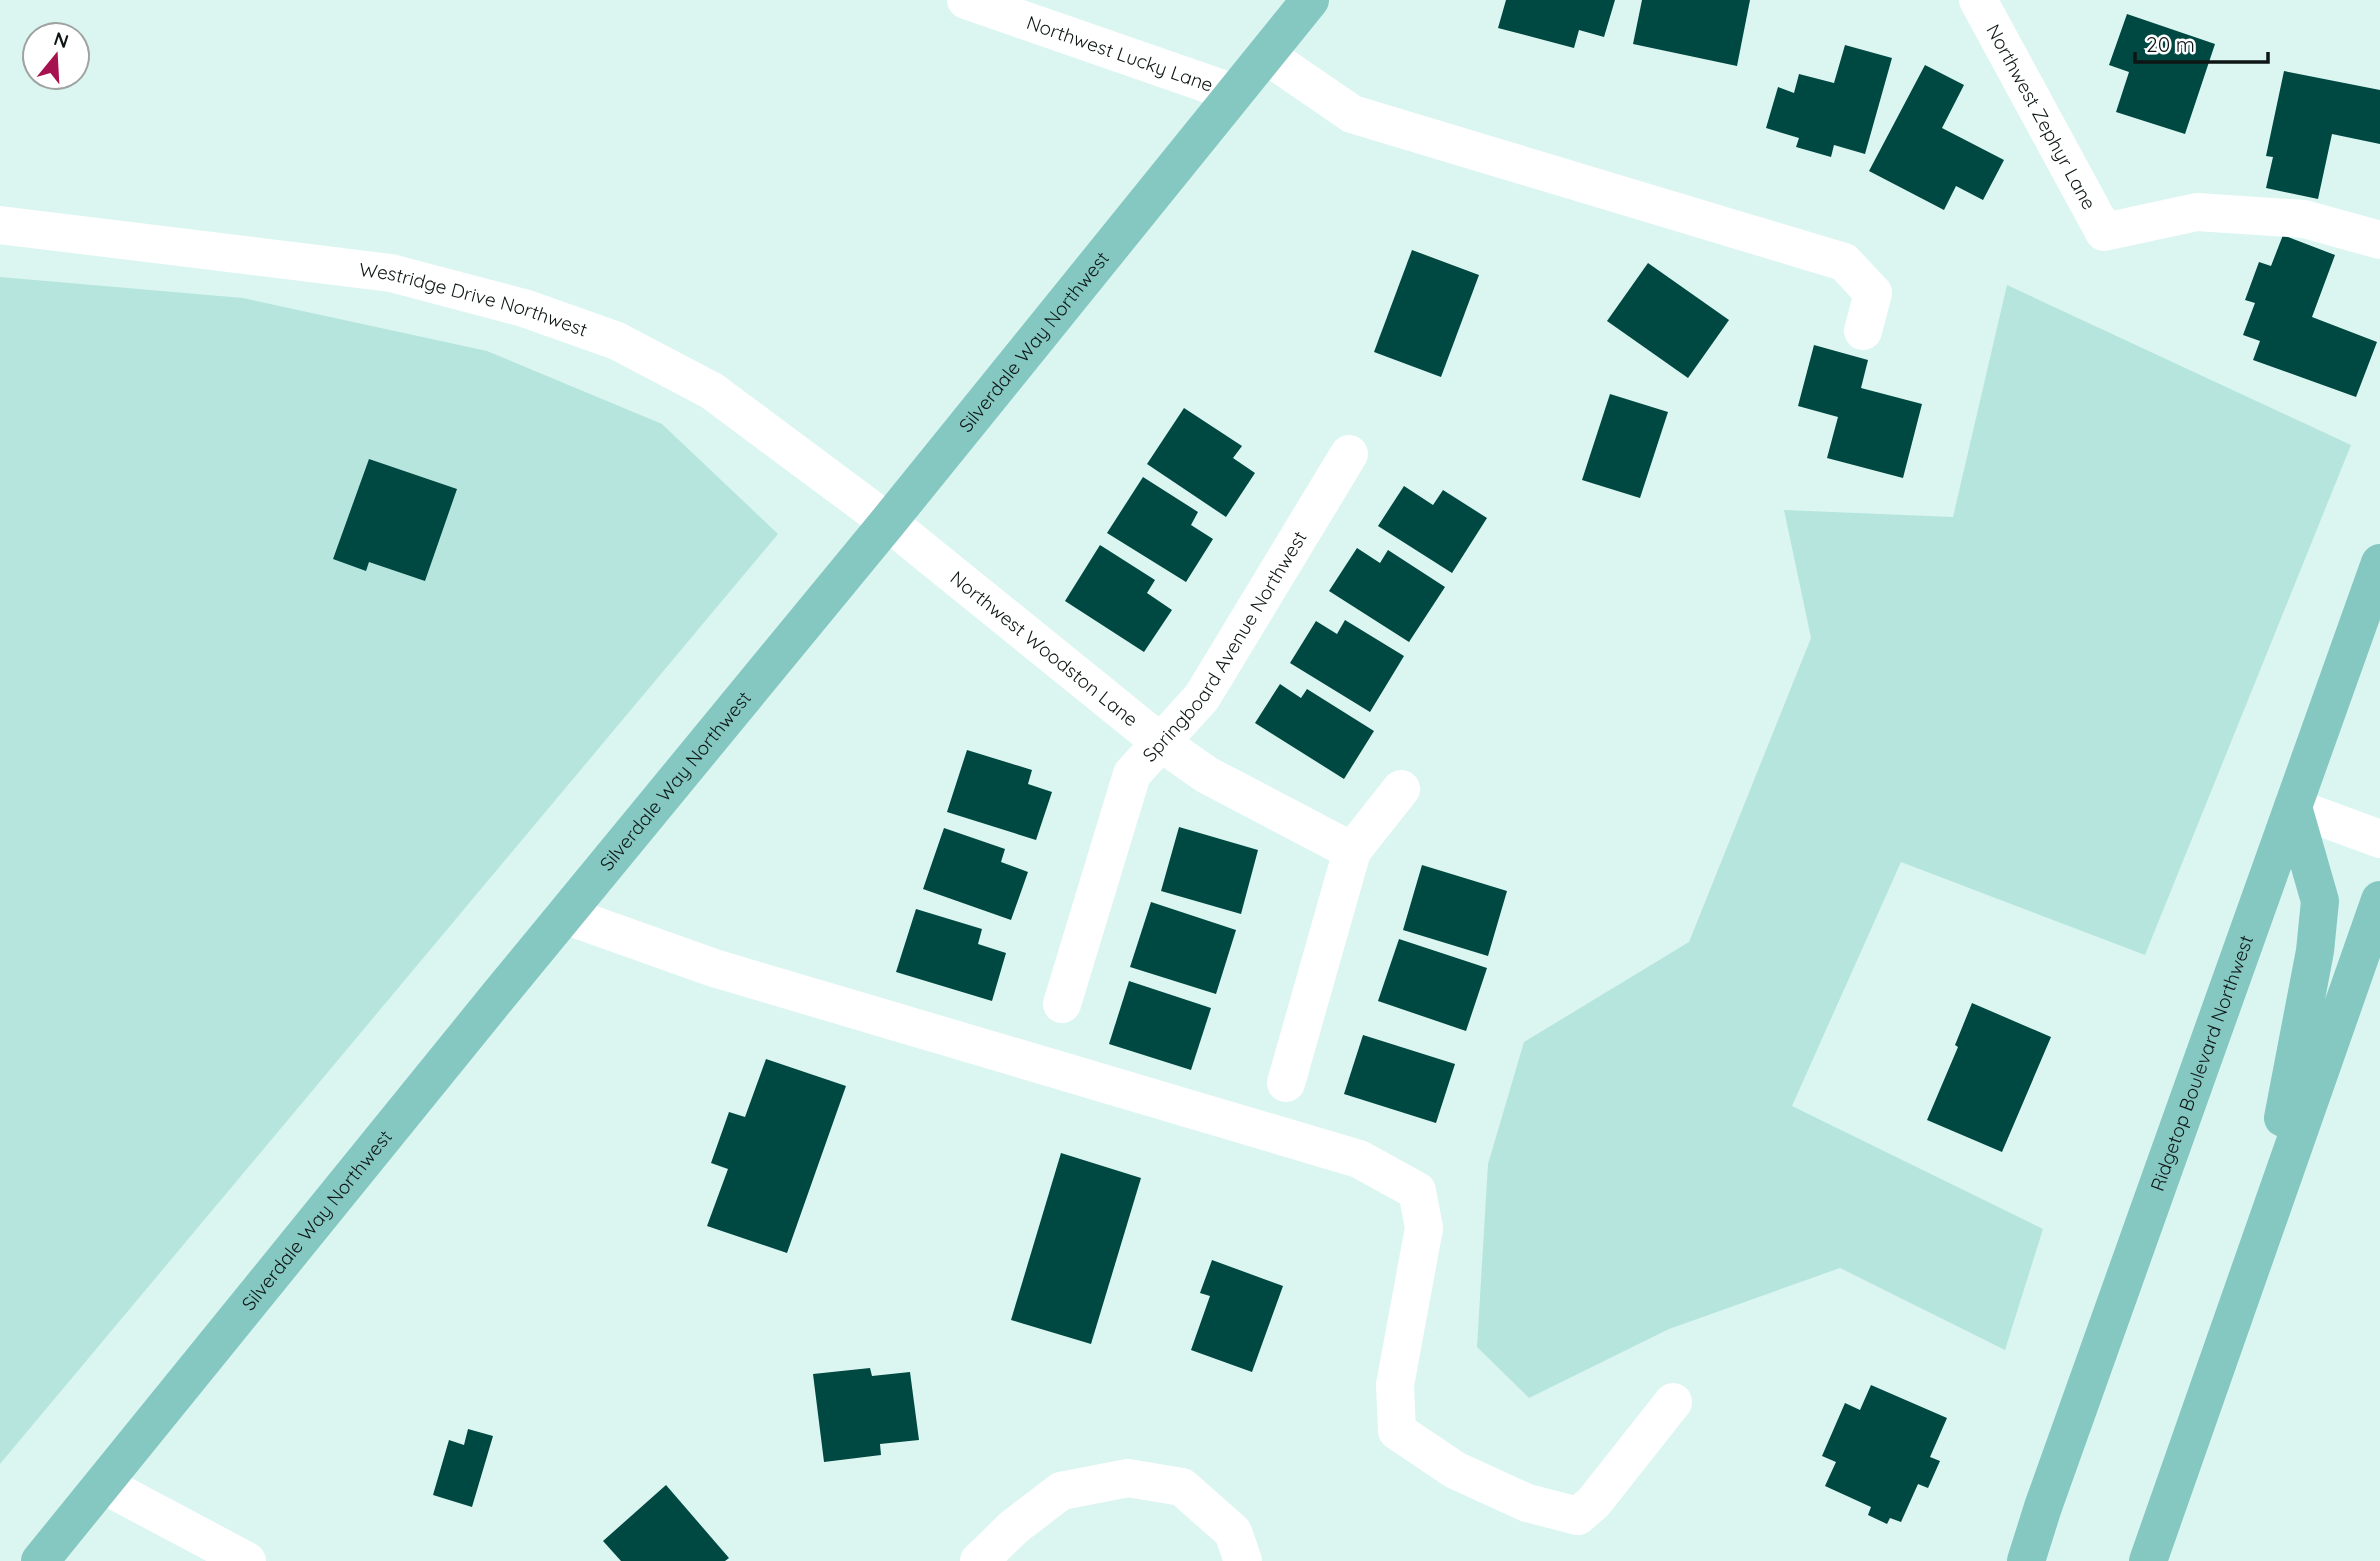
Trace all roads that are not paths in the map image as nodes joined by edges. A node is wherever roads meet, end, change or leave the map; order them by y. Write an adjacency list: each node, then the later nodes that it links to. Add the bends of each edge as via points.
1 (966, 0): 5 (street, Northwest Lucky Lane)
2 (1310, 0): 4 (main road, Silverdale Way Northwest)
3 (1978, 0): 7 (street, Northwest Zephyr Lane, via 2104,232 2197,212 2304,219)
4 (1266, 55): 5 (main road, Silverdale Way Northwest); 8 (street, via 1352,114 1844,261 1873,293)
5 (1234, 93): 10 (main road, Silverdale Way Northwest)
6 (0, 225): 10 (street, Westridge Drive Northwest, via 391,273 524,308 617,341 712,391)
7 (2380, 240)
8 (1863, 331)
9 (1349, 454): 12 (street, Springboard Avenue Northwest, via 1202,697)
10 (888, 522): 12 (street, Northwest Woodston Lane); 18 (main road, Silverdale Way Northwest)
11 (2380, 563): 14 (main road, Ridgetop Boulevard Northwest)
12 (1160, 742): 16 (street, Northwest Woodston Lane, via 1207,775); 19 (street, Springboard Avenue Northwest, via 1132,774)
13 (1401, 789): 16 (street)
14 (2293, 807): 15 (street); 21 (main road, via 2320,901 2315,951); 28 (main road, Ridgetop Boulevard Northwest)
15 (2380, 839)
16 (1352, 851): 20 (street)
17 (2380, 900): 21 (main road)
18 (565, 915): 22 (street, via 714,968 1359,1159 1417,1191 1424,1228 1395,1385 1397,1431 1455,1470 1527,1503 1578,1516); 23 (main road, Silverdale Way Northwest)
19 (1062, 1004)
20 (1286, 1083)
21 (2261, 1237): 29 (main road)
22 (1673, 1402)
23 (104, 1485): 24 (main road, Silverdale Way Northwest); 25 (street)
24 (40, 1561)
25 (247, 1561)
26 (979, 1561): 27 (street, via 1013,1527 1061,1491 1128,1478 1182,1486 1233,1532)
27 (1243, 1561)
28 (2026, 1561)
29 (2148, 1561)

